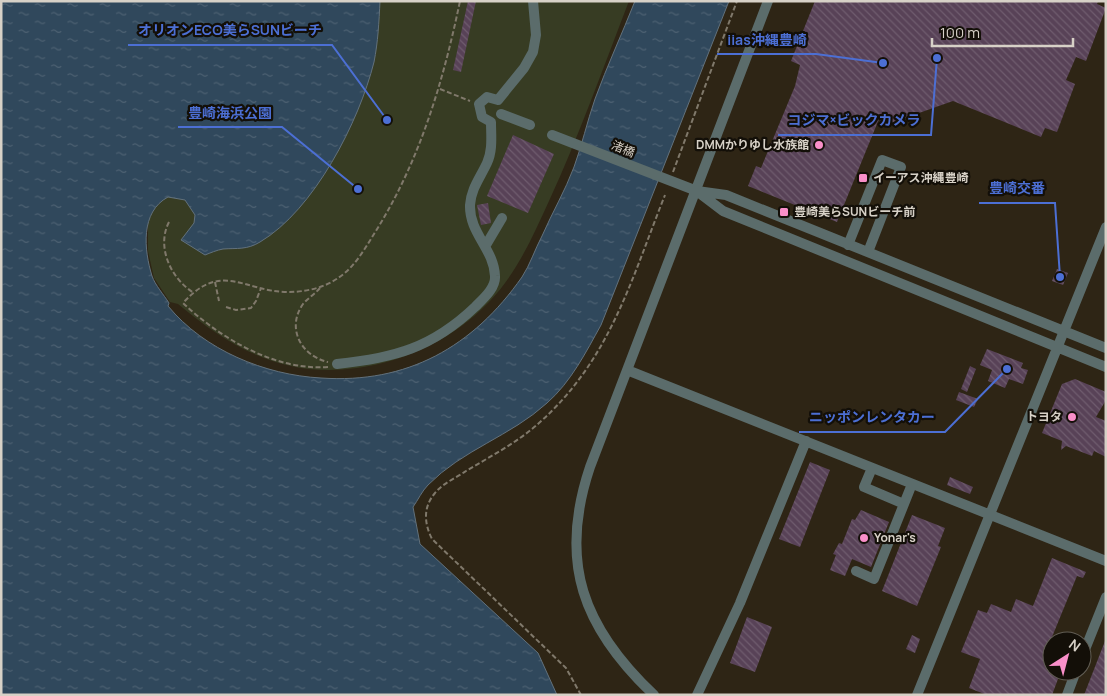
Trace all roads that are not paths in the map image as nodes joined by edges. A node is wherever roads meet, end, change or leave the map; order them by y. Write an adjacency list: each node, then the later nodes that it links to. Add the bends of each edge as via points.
1 (533, 1): 3 (street, via 536,35 533,52)
2 (768, 1): 8 (street)
3 (498, 100): 4 (street); 5 (street, via 487,98 479,104 482,117)
4 (501, 114): 5 (street); 6 (street)
5 (491, 122): 11 (street, via 490,154 473,189 470,207 474,227)
6 (530, 125)
7 (552, 135): 8 (street, 渚橋)
8 (697, 191): 12 (street, via 726,195); 15 (street, via 724,212); 19 (street)
9 (502, 218): 11 (street)
10 (1106, 227): 14 (street)
11 (486, 245): 17 (street, via 495,269 495,281 482,300 455,324 422,344 395,355)
12 (848, 245): 13 (street); 13 (street, via 882,160 901,167)
13 (868, 252): 14 (street)
14 (1063, 331): 15 (street); 16 (street)
15 (1057, 347): 18 (street); 24 (street)
16 (1106, 348)
17 (337, 364)
18 (1106, 366)
19 (627, 370): 20 (street); 30 (street, via 582,496 577,523 578,564 585,596 600,631 618,657)
20 (806, 441): 21 (street); 31 (street, via 740,603)
21 (872, 468): 22 (street); 23 (street, via 864,487)
22 (912, 484): 23 (street); 24 (street)
23 (904, 504): 26 (street, via 874,579)
24 (989, 515): 25 (street); 32 (street)
25 (1106, 561)
26 (856, 571)
27 (1106, 597): 28 (street)
28 (1092, 632)
29 (1072, 681): 33 (street)
30 (654, 695)
31 (698, 695)
32 (917, 695)
33 (1067, 695)

